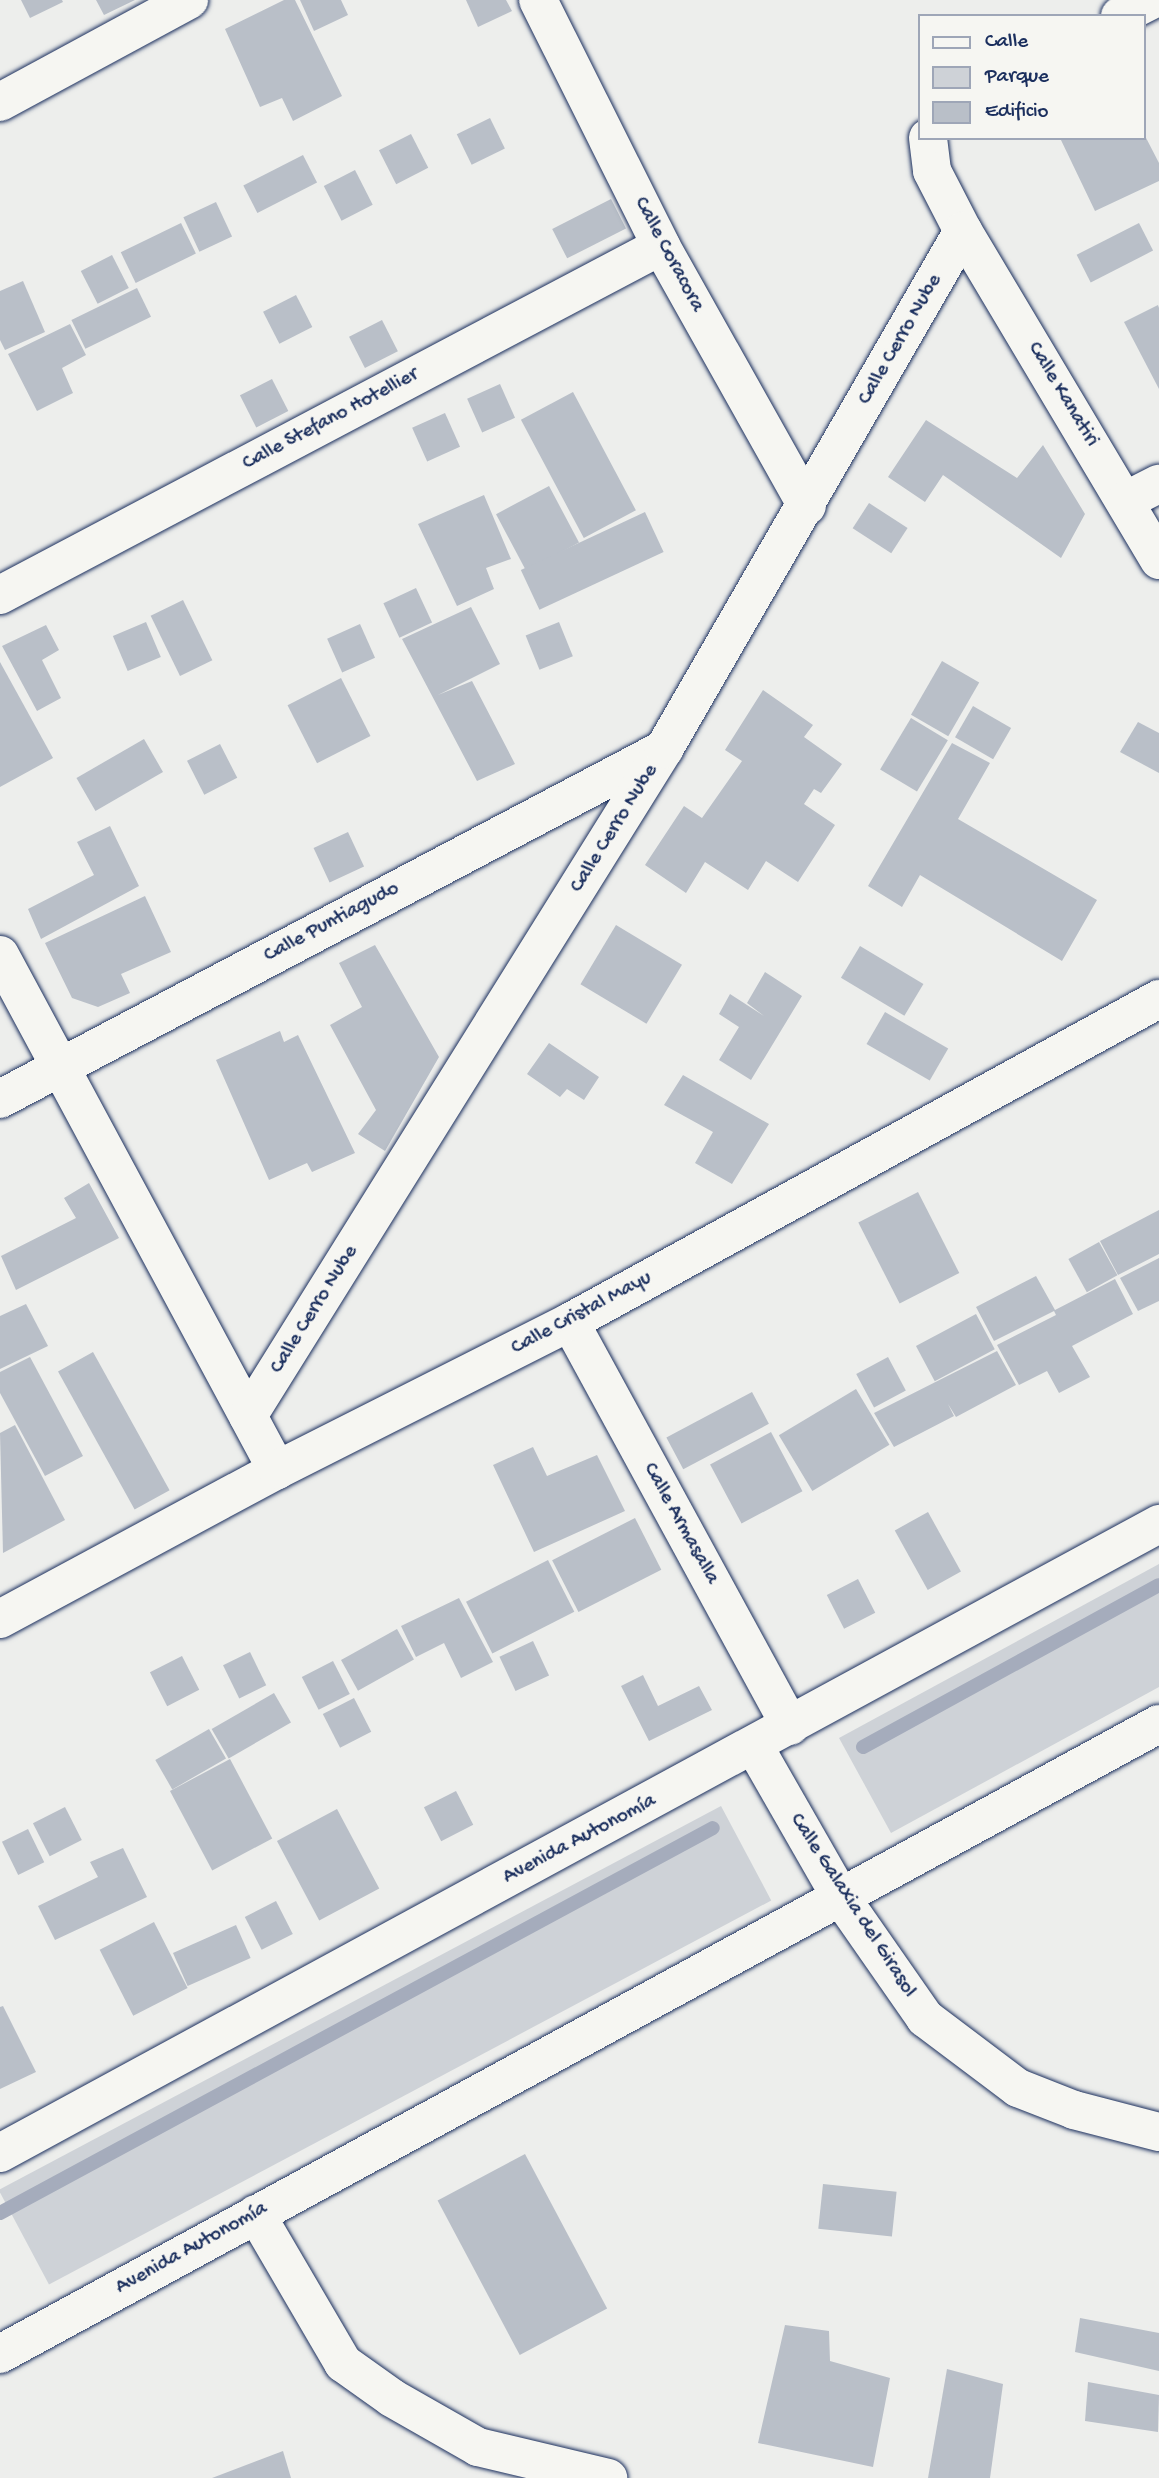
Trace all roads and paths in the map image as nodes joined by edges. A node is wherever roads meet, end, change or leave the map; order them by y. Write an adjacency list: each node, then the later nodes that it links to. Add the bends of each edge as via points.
1 (189, 0): 5 (street)
2 (538, 0): 8 (street, Calle Coracora)
3 (1151, 0): 4 (street)
4 (1124, 14)
5 (0, 102)
6 (928, 140): 7 (street, via 932,171)
7 (963, 231): 10 (street, Calle Kanatiri); 11 (street, Calle Cerro Nube)
8 (661, 246): 11 (street, Calle Coracora); 13 (street, Calle Stefano Hotellier)
9 (1159, 484): 10 (street)
10 (1125, 501): 12 (street, Calle Kanatiri)
11 (807, 506): 14 (street, Calle Cerro Nube)
12 (1159, 560)
13 (0, 595)
14 (664, 749): 17 (street, Calle Puntiagudo); 20 (street, Calle Cerro Nube)
15 (0, 955): 17 (street)
16 (1159, 999): 19 (street, Calle Cristal Mayu)
17 (59, 1066): 18 (street, Calle Puntiagudo); 20 (street)
18 (0, 1099)
19 (570, 1322): 21 (street, Calle Cristal Mayu); 25 (street, Calle Armasalla)
20 (248, 1416): 21 (street)
21 (277, 1470): 23 (street, Calle Cristal Mayu)
22 (1159, 1524): 25 (street, Avenida Autonomía)
23 (0, 1619)
24 (1159, 1724): 27 (street, Avenida Autonomía)
25 (790, 1726): 26 (street, Avenida Autonomía)
26 (754, 1746): 27 (street, Calle Galaxia del Girasol); 29 (street, Avenida Autonomía)
27 (841, 1896): 28 (street, Calle Galaxia del Girasol, via 925,2018 983,2064 1018,2088 1074,2110); 30 (street, Avenida Autonomía)
28 (1159, 2132)
29 (0, 2153)
30 (256, 2214): 31 (street, Avenida Autonomía); 32 (street, via 343,2363 478,2447)
31 (0, 2354)
32 (608, 2478)

